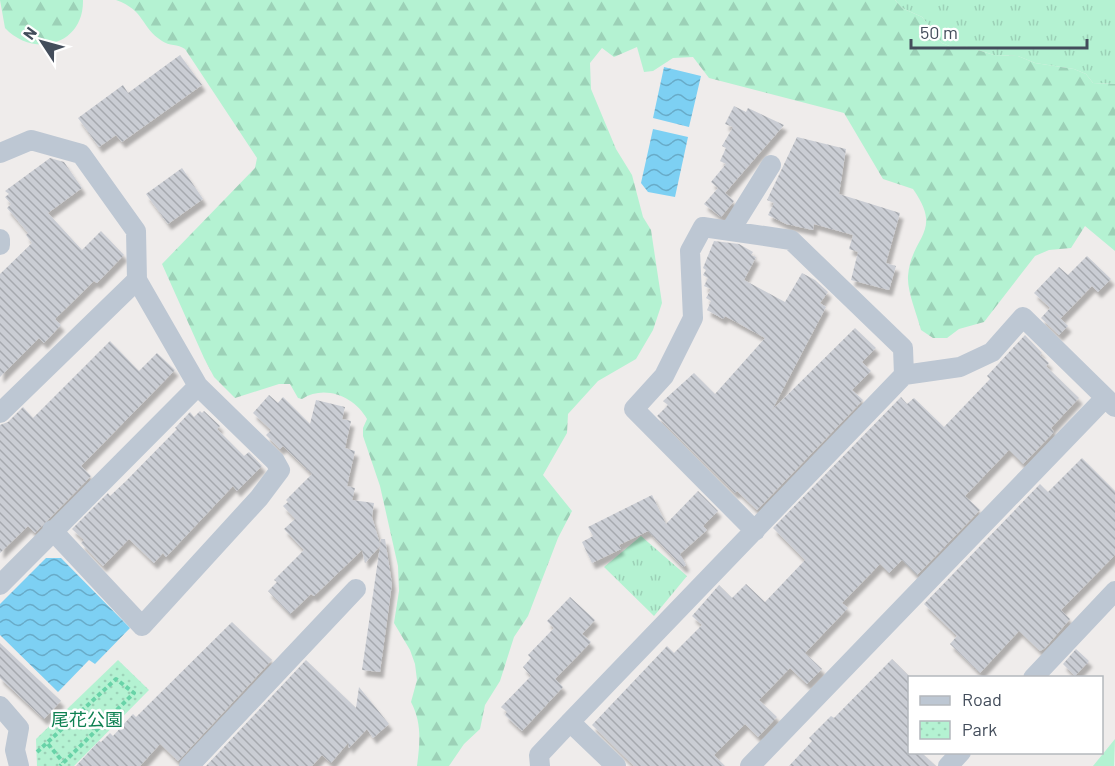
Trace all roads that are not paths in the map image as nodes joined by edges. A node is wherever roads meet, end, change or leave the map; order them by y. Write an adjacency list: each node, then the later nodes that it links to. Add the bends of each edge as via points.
1 (0, 153): 6 (street, via 32,140 81,154 136,231)
2 (771, 165): 3 (street)
3 (730, 231): 7 (street, via 790,240 903,348); 12 (street, via 703,227 690,251 693,318 664,376 634,410)
4 (0, 239): 5 (street)
5 (0, 244)
6 (137, 280): 8 (street); 10 (street)
7 (904, 375): 9 (street, via 960,367 992,352 1023,318); 12 (street)
8 (198, 386): 11 (street); 11 (street, via 280,470 260,498 142,626)
9 (1110, 402): 24 (street)
10 (0, 413)
11 (52, 530): 13 (street)
12 (755, 531): 18 (street)
13 (0, 585)
14 (356, 589): 21 (street)
15 (1115, 591): 16 (street)
16 (1035, 676)
17 (0, 706): 20 (street, via 19,728 15,750)
18 (570, 722): 22 (street, via 539,755); 23 (street)
19 (960, 754): 25 (street)
20 (19, 766)
21 (189, 766)
22 (540, 766)
23 (616, 766)
24 (750, 766)
25 (948, 766)

